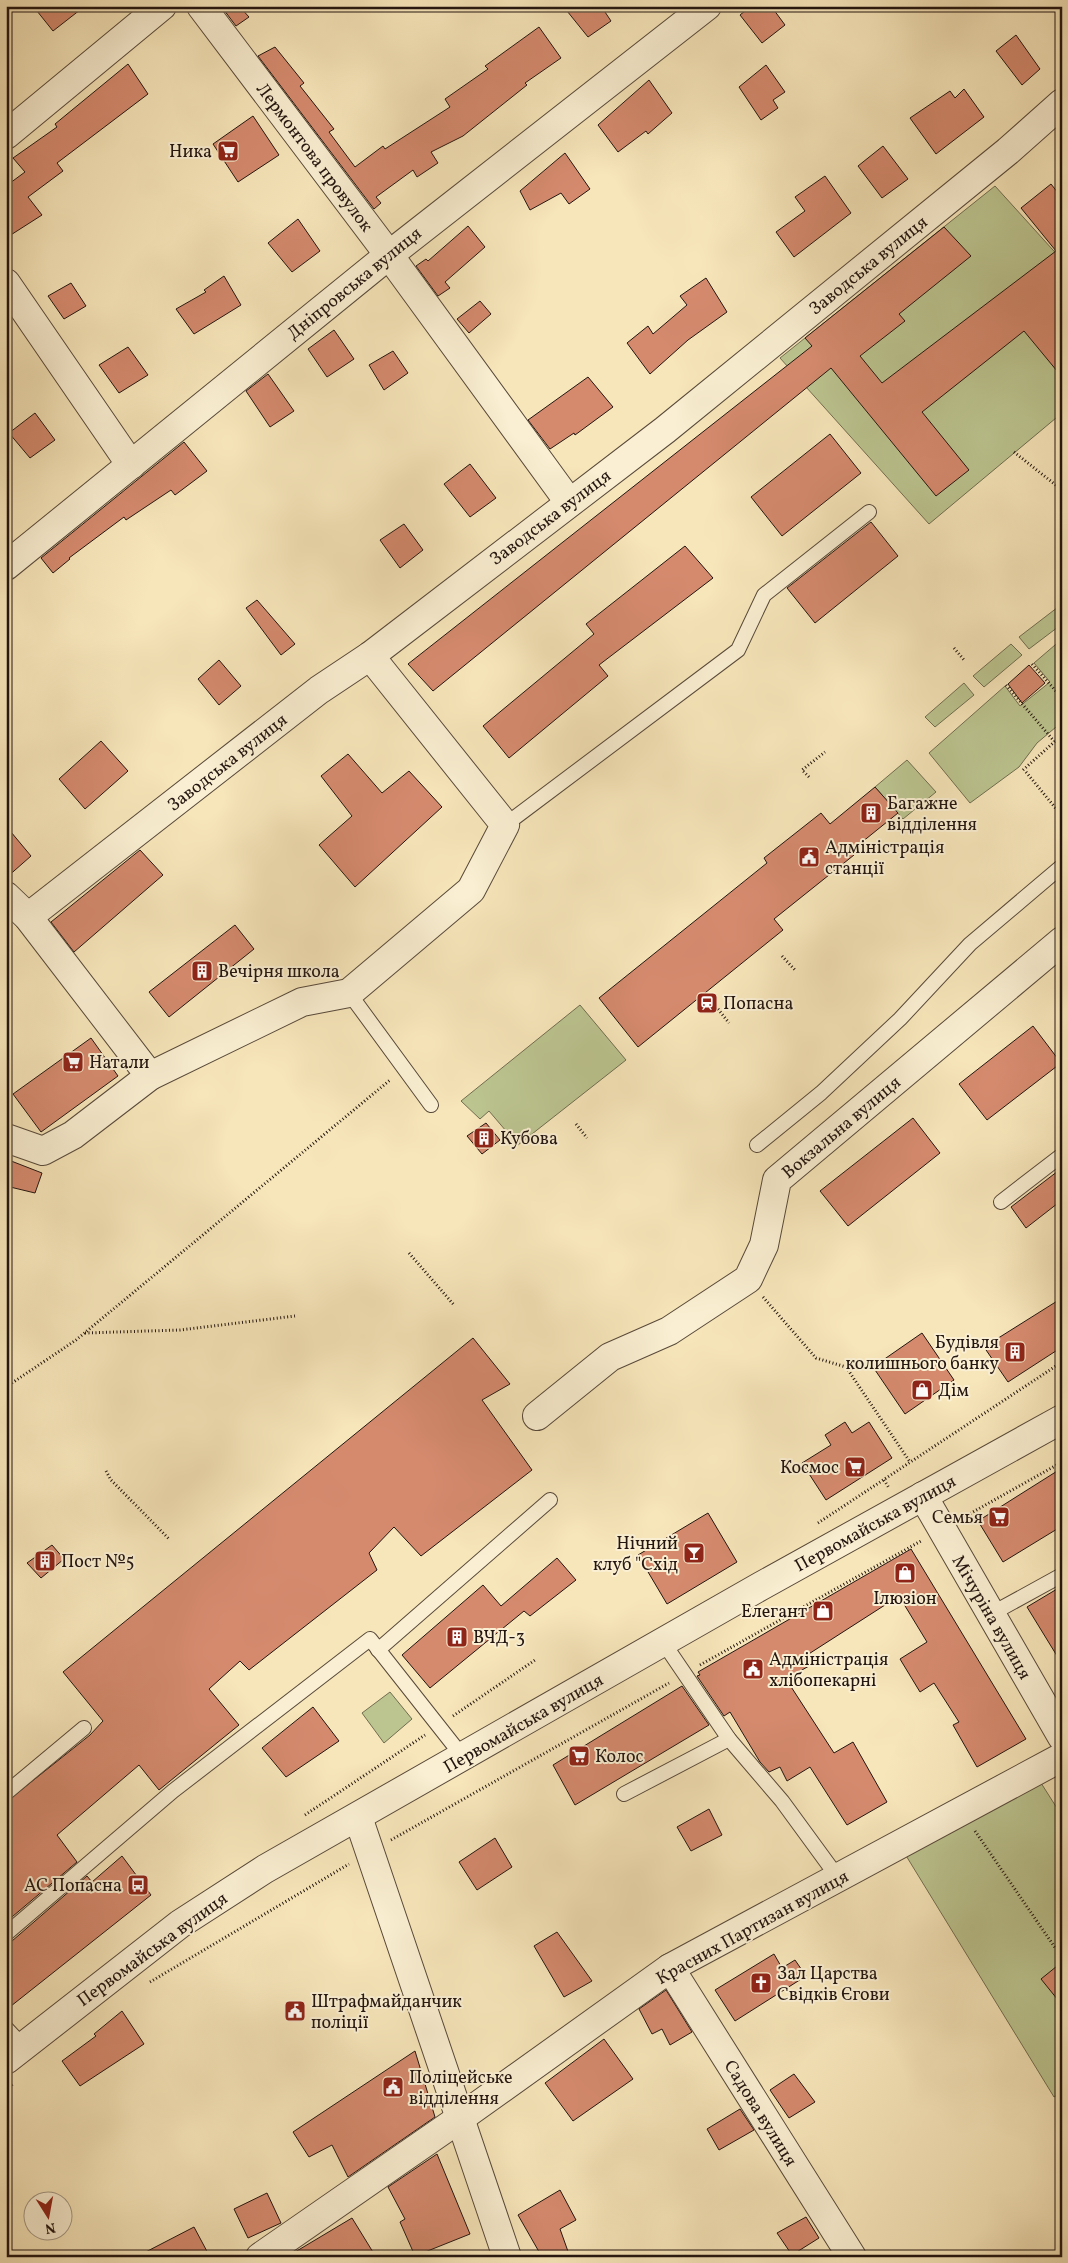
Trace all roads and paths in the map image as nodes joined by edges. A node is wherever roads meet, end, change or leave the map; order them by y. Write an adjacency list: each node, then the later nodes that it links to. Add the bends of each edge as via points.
1 (162, 6): 5 (street)
2 (201, 6): 6 (street, Лермонтова провулок)
3 (707, 6): 6 (street, Дніпровська вулиця)
4 (1062, 103): 13 (street, Заводська вулиця, via 1008,151 672,424)
5 (6, 135)
6 (389, 255): 9 (street, Дніпровська вулиця); 13 (street, Лермонтова провулок)
7 (6, 283): 9 (street)
8 (1014, 452): 11 (path)
9 (131, 465): 15 (street, Дніпровська вулиця)
10 (1062, 482): 11 (path)
11 (1057, 486): 12 (path)
12 (1062, 490)
13 (569, 502): 17 (street, Заводська вулиця)
14 (869, 512): 27 (lane, via 764,595 738,650)
15 (6, 566)
16 (954, 648): 18 (path)
17 (370, 656): 27 (street); 30 (street, Заводська вулиця, via 319,690)
18 (964, 660)
19 (1032, 664): 21 (path)
20 (1006, 685): 23 (path)
21 (1062, 698)
22 (1062, 735): 23 (path)
23 (1054, 741): 26 (path, via 1024,771)
24 (825, 752): 25 (path, via 802,770)
25 (809, 777)
26 (1062, 816)
27 (505, 825): 34 (street, via 471,890)
28 (1062, 866): 43 (lane, via 970,944 893,1026)
29 (6, 896): 30 (street)
30 (28, 917): 38 (street)
31 (1062, 941): 47 (street, Вокзальна вулиця, via 777,1180 764,1245)
32 (782, 956): 33 (path)
33 (795, 970)
34 (349, 993): 37 (lane); 38 (street, via 302,1002)
35 (718, 1009): 36 (path)
36 (730, 1023)
37 (404, 1068): 39 (lane); 50 (path)
38 (150, 1076): 41 (street, via 73,1135 44,1151)
39 (431, 1106)
40 (576, 1124): 42 (path)
41 (6, 1138)
42 (587, 1138)
43 (757, 1146)
44 (1062, 1155): 45 (lane)
45 (1001, 1202)
46 (409, 1253): 48 (path)
47 (748, 1279): 53 (street, via 668,1331 610,1357); 55 (path, via 816,1358 846,1367)
48 (454, 1305)
49 (295, 1316): 50 (path, via 180,1330)
50 (84, 1333): 52 (path)
51 (1062, 1362): 55 (path)
52 (6, 1387)
53 (537, 1416)
54 (1062, 1419): 58 (street, Первомайська вулиця)
55 (910, 1462): 60 (path)
56 (1062, 1462): 61 (path)
57 (106, 1472): 62 (path, via 110,1480)
58 (923, 1496): 61 (street, Мічуріна вулиця); 65 (street, Первомайська вулиця)
59 (550, 1500): 66 (lane)
60 (818, 1524)
61 (942, 1529): 64 (street, Мічуріна вулиця); 68 (path)
62 (169, 1539)
63 (1062, 1575): 64 (lane)
64 (991, 1614): 71 (street, Мічуріна вулиця)
65 (663, 1642): 68 (lane); 73 (street, Первомайська вулиця)
66 (378, 1650): 69 (lane); 82 (lane, via 370,1639 362,1645 173,1791)
67 (535, 1660): 69 (path)
68 (684, 1674): 72 (lane); 80 (path)
69 (437, 1726): 73 (lane); 78 (path)
70 (84, 1728): 75 (lane)
71 (1062, 1737)
72 (728, 1739): 76 (lane); 81 (lane, via 782,1801)
73 (462, 1757): 79 (street, Первомайська вулиця)
74 (1062, 1757): 77 (street, Красних Партизан вулиця)
75 (6, 1794)
76 (624, 1794)
77 (962, 1812): 81 (street, Красних Партизан вулиця); 83 (path)
78 (302, 1817)
79 (358, 1817): 80 (street); 86 (street, Первомайська вулиця, via 265,1869 180,1924)
80 (369, 1852): 85 (path); 88 (street)
81 (839, 1879): 84 (street, Красних Партизан вулиця)
82 (6, 1934)
83 (1056, 1949)
84 (670, 1968): 88 (street, Красних Партизан вулиця); 91 (street, Садова вулиця)
85 (146, 1985)
86 (12, 2054): 87 (path)
87 (6, 2089)
88 (459, 2119): 89 (street, Красних Партизан вулиця); 90 (street)
89 (260, 2257)
90 (507, 2257)
91 (852, 2257)

